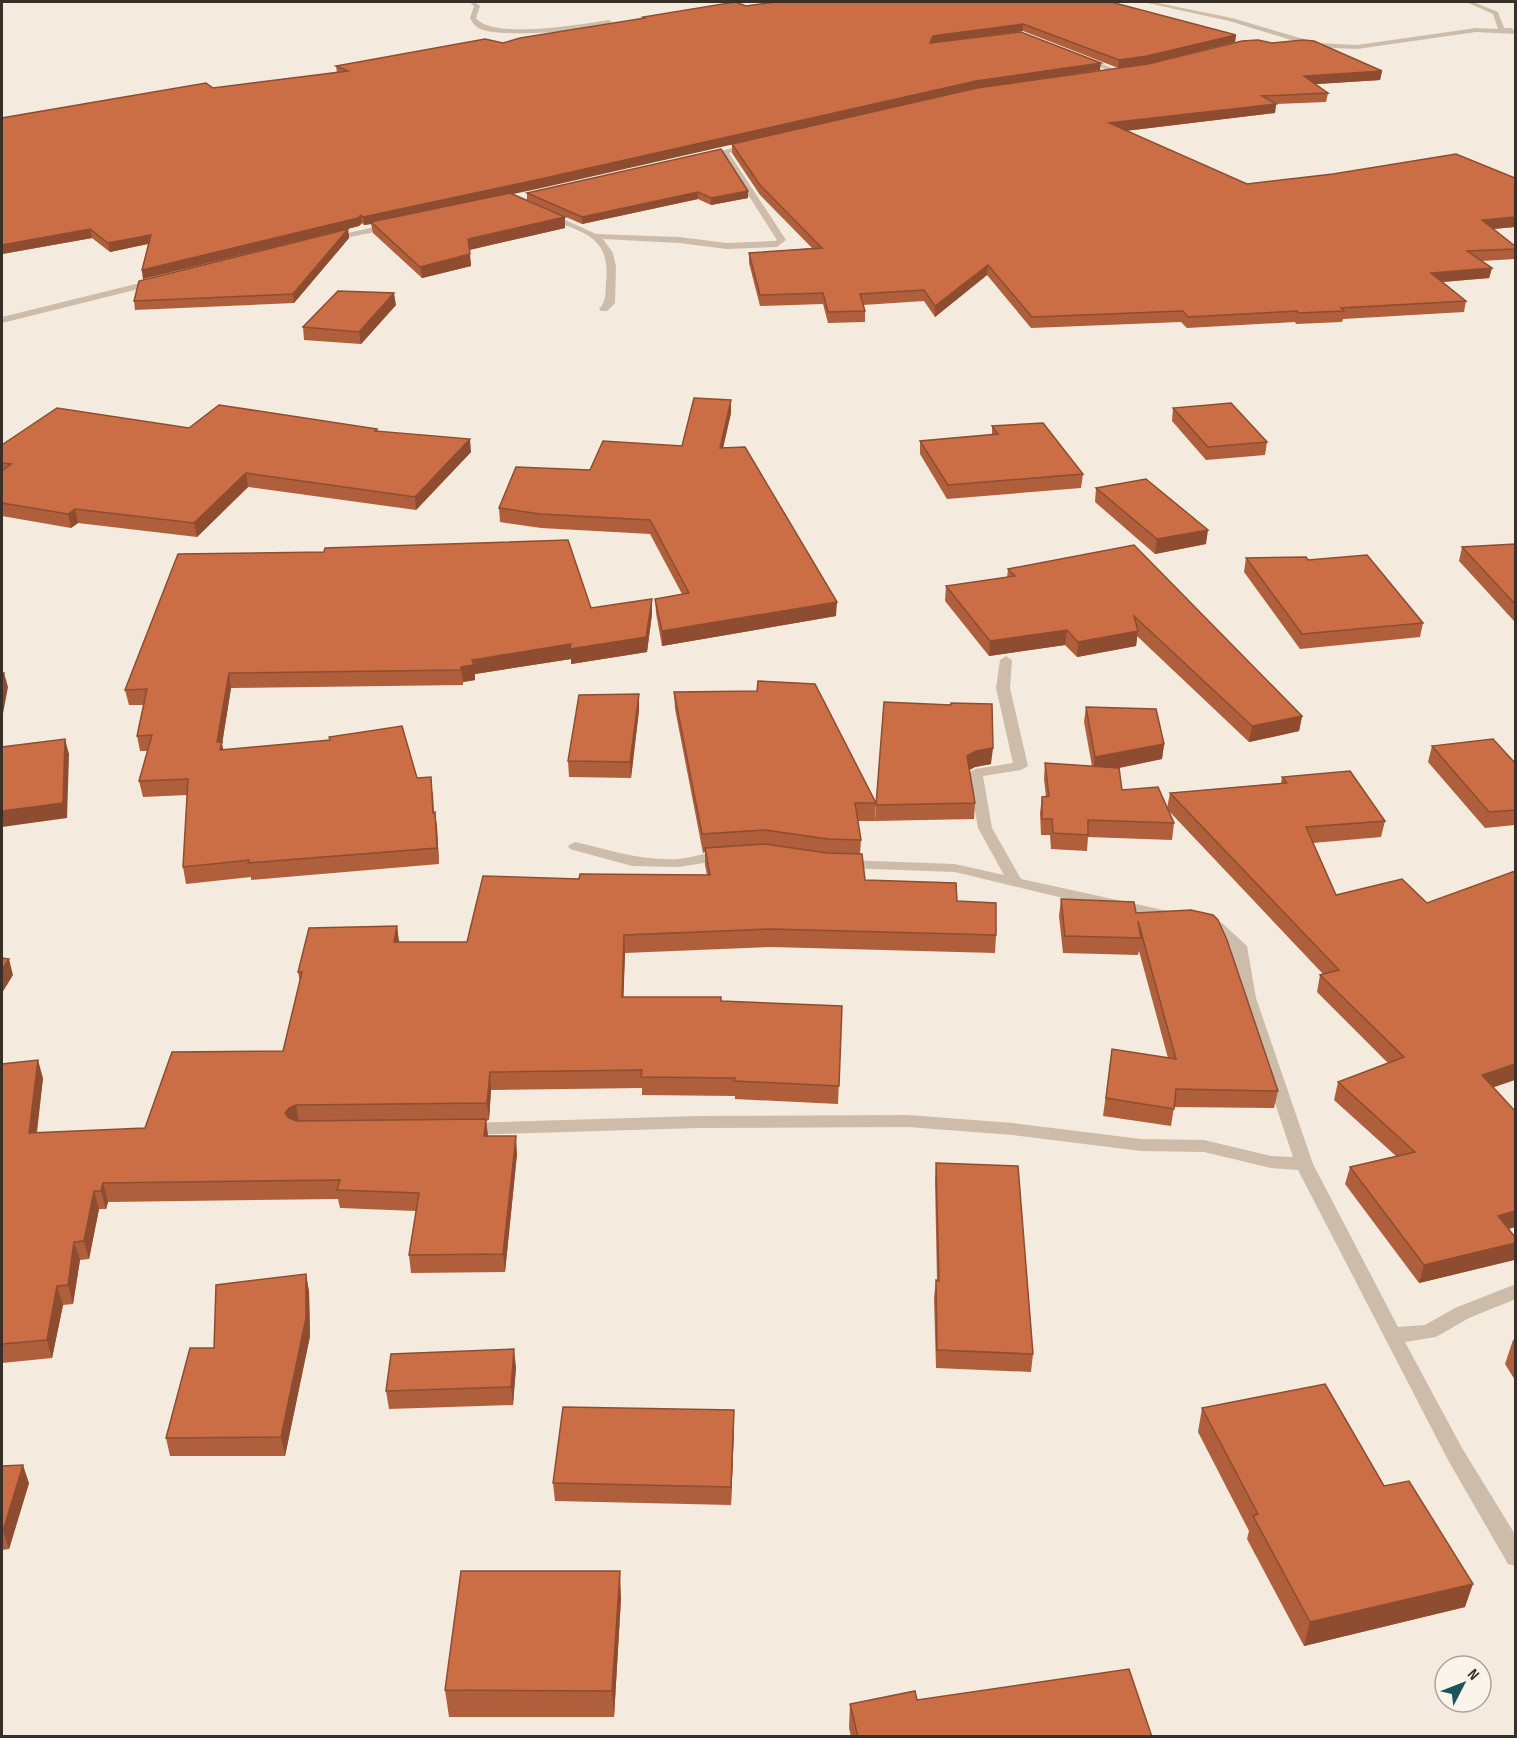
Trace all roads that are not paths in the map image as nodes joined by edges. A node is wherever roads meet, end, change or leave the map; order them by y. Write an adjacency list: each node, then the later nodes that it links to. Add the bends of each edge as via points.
1 (472, 2): 6 (street, via 477,6 473,18 487,29)
2 (747, 2): 5 (street)
3 (1146, 2): 10 (street, via 1230,19)
4 (1469, 2): 7 (street, via 1496,14)
5 (708, 8)
6 (609, 22)
7 (1502, 30): 8 (street); 10 (street, via 1466,31 1357,47)
8 (1515, 30)
9 (1274, 43): 10 (street)
10 (1319, 46)
11 (1076, 56): 13 (street)
12 (1128, 71): 13 (street)
13 (1118, 72): 14 (street)
14 (1096, 75)
15 (755, 144): 16 (street)
16 (724, 152): 17 (street); 20 (street, via 782,240 777,244 727,246)
17 (695, 158)
18 (542, 213): 20 (street)
19 (405, 223): 21 (street)
20 (595, 236): 23 (street, via 610,253 614,269 608,286 610,303)
21 (316, 241)
22 (168, 279): 24 (street)
23 (604, 309)
24 (2, 320)
25 (1006, 660): 29 (street, via 1003,688 1021,766 975,772 985,828)
26 (575, 846): 27 (street, via 632,862 678,863)
27 (742, 856)
28 (826, 864): 29 (street, via 955,868)
29 (1014, 880): 31 (street, via 1200,921 1216,927 1239,946 1248,998)
30 (454, 1129): 31 (street, via 908,1121 1141,1144 1204,1146 1271,1162)
31 (1304, 1164): 33 (street)
32 (1515, 1291): 33 (street, via 1429,1332)
33 (1392, 1335): 34 (street)
34 (1515, 1557)

